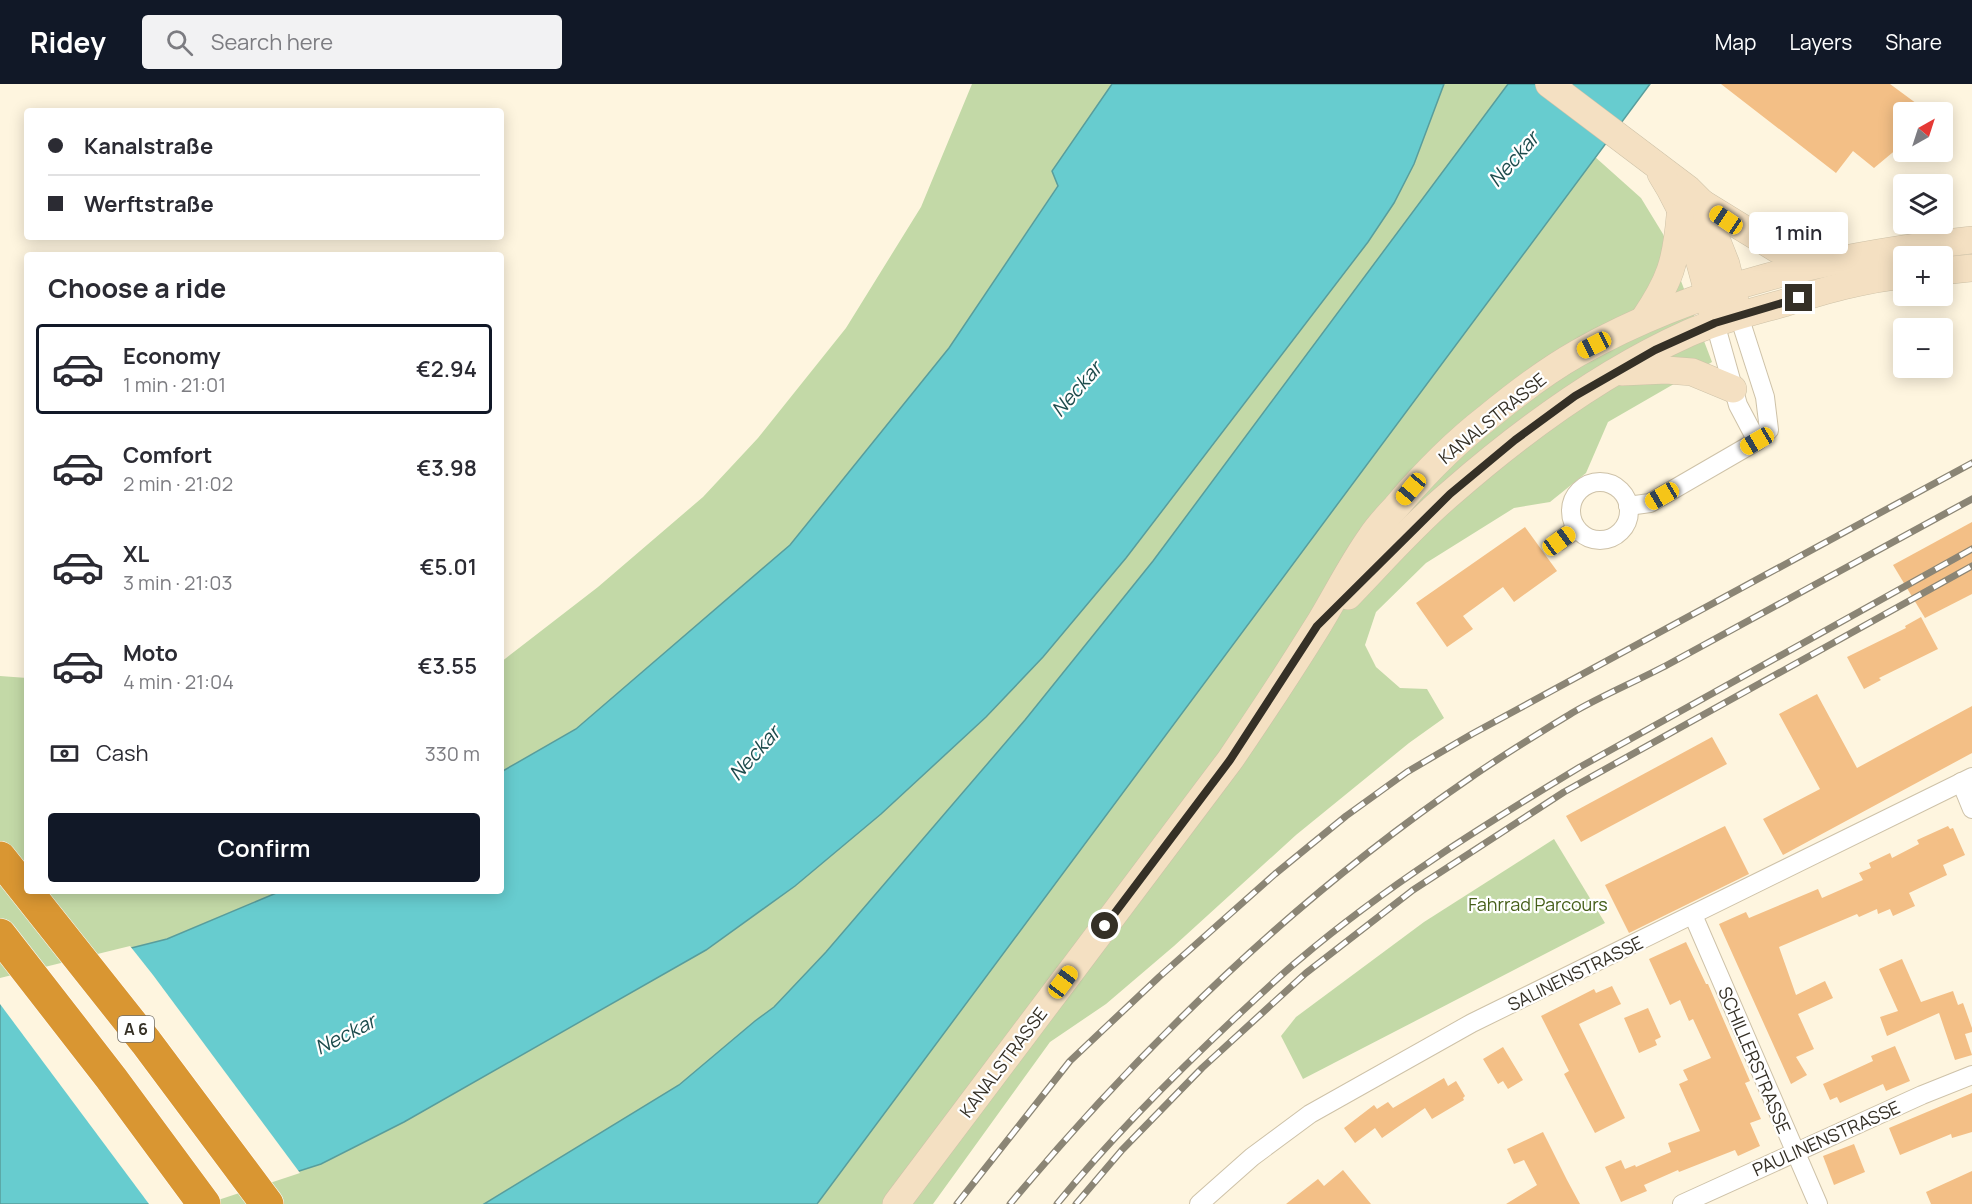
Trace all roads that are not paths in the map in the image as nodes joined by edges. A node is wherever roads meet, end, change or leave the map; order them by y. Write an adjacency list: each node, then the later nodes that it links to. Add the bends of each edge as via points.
1 (1549, 84): 2 (main road, via 1688,189)
2 (1691, 206): 4 (main road, via 1777,249); 8 (main road, via 1726,264); 10 (main road, via 1668,278)
3 (1972, 240): 4 (main road, KANALSTRASSE, via 1902,248)
4 (1821, 264): 8 (main road, KANALSTRASSE)
5 (1972, 268): 6 (main road)
6 (1953, 270)
7 (1893, 276): 9 (main road, KANALSTRASSE, via 1829,289)
8 (1720, 291): 9 (main road); 10 (main road, KANALSTRASSE)
9 (1727, 319): 11 (main road, KANALSTRASSE, via 1655,350); 12 (street); 13 (street, via 1765,397)
10 (1644, 320): 17 (main road, KANALSTRASSE, via 1577,354 1520,391 1424,473 1371,536)
11 (1614, 373): 12 (main road, via 1692,372); 17 (main road, KANALSTRASSE, via 1515,440 1450,494)
12 (1733, 389): 13 (street, via 1738,405)
13 (1763, 436): 14 (street, via 1650,503)
14 (1628, 506): 15 (street, via 1624,527 1609,539 1591,539); 15 (street, via 1624,496 1606,483 1586,486 1572,504 1571,517)
15 (1576, 529): 16 (street)
16 (1559, 541)
17 (1317, 626): 29 (main road, KANALSTRASSE, via 1230,760)
18 (1967, 779): 19 (street); 23 (street, SALINENSTRASSE)
19 (1972, 809)
20 (0, 858): 21 (highway, A 6)
21 (24, 888)
22 (29, 894): 28 (highway, A 6, via 147,1042)
23 (1694, 915): 26 (street, SCHILLERSTRASSE); 30 (street, SALINENSTRASSE, via 1472,1023 1310,1114)
24 (0, 935): 27 (highway)
25 (1972, 1075): 26 (street, PAULINENSTRASSE)
26 (1796, 1153): 31 (street, PAULINENSTRASSE); 32 (street, SCHILLERSTRASSE)
27 (204, 1204)
28 (267, 1204)
29 (896, 1204)
30 (1198, 1204)
31 (1682, 1204)
32 (1818, 1204)

